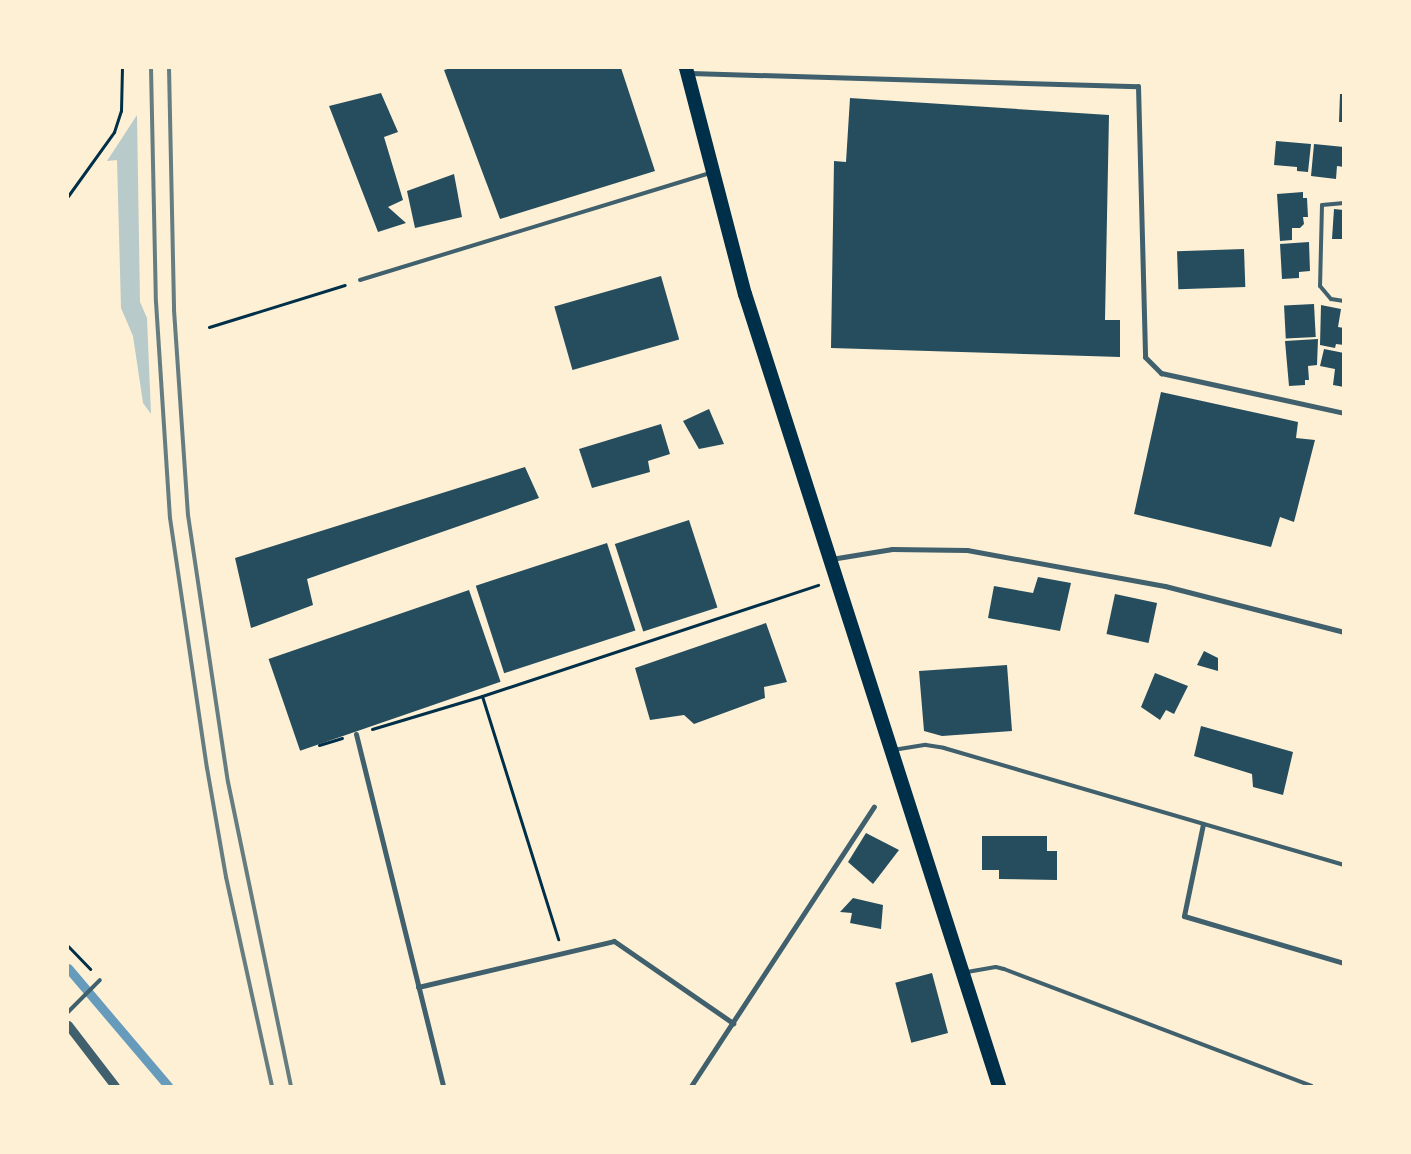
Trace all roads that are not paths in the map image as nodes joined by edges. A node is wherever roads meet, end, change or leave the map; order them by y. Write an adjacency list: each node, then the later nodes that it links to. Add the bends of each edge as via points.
1 (686, 70): 2 (highway); 6 (street, via 1138,86 1145,357 1161,373)
2 (712, 172): 4 (lane); 7 (highway, via 745,294)
3 (1344, 203): 5 (lane, via 1322,205 1320,286 1331,298)
4 (360, 280)
5 (1344, 301)
6 (1344, 413)
7 (830, 559): 8 (street, via 884,549 967,550 1165,586); 10 (highway)
8 (1344, 632)
9 (356, 734): 17 (street)
10 (890, 750): 12 (lane, via 926,745 944,748); 15 (highway)
11 (874, 806): 19 (street)
12 (1203, 824): 13 (lane); 14 (street, via 1184,916)
13 (1344, 865)
14 (1344, 963)
15 (961, 974): 24 (highway); 25 (lane, via 996,967 1004,969)
16 (100, 980): 18 (lane)
17 (418, 987): 19 (street, via 614,941); 22 (street)
18 (68, 1012)
19 (733, 1023): 23 (street)
20 (68, 1025): 21 (street)
21 (113, 1086)
22 (443, 1086)
23 (691, 1086)
24 (999, 1086)
25 (1312, 1086)

